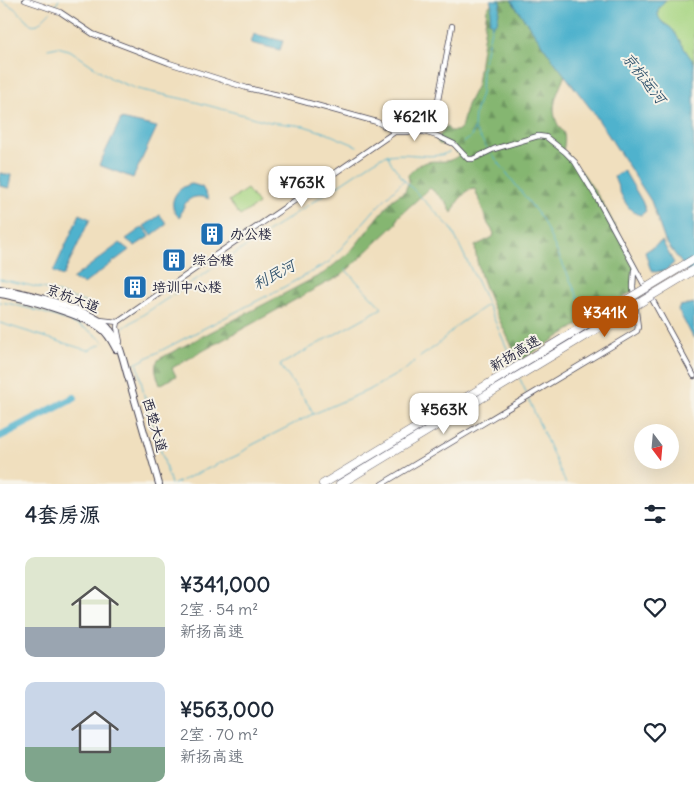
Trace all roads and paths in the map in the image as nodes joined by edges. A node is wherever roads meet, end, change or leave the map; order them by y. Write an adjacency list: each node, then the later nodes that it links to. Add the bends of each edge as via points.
1 (25, 0): 3 (street, via 60,12 93,34 169,63 247,88 377,122)
2 (452, 26): 3 (street, via 438,100)
3 (395, 132): 5 (street, via 424,132 448,140 468,159 538,136 546,137 575,162); 10 (street)
4 (694, 259): 14 (highway, 新扬高速, bridge)
5 (634, 269): 12 (street); 16 (street, via 637,331)
6 (694, 270): 15 (highway, 新扬高速, bridge)
7 (0, 289): 9 (main road, 京杭大道, via 31,295)
8 (0, 294): 11 (main road, 京杭大道, via 31,301 101,328)
9 (96, 319): 10 (street); 11 (main road, 京杭大道, via 116,338)
10 (118, 322): 11 (street)
11 (127, 373): 13 (main road, 西楚大道)
12 (694, 376)
13 (159, 484)
14 (324, 484)
15 (340, 484)
16 (382, 484)

